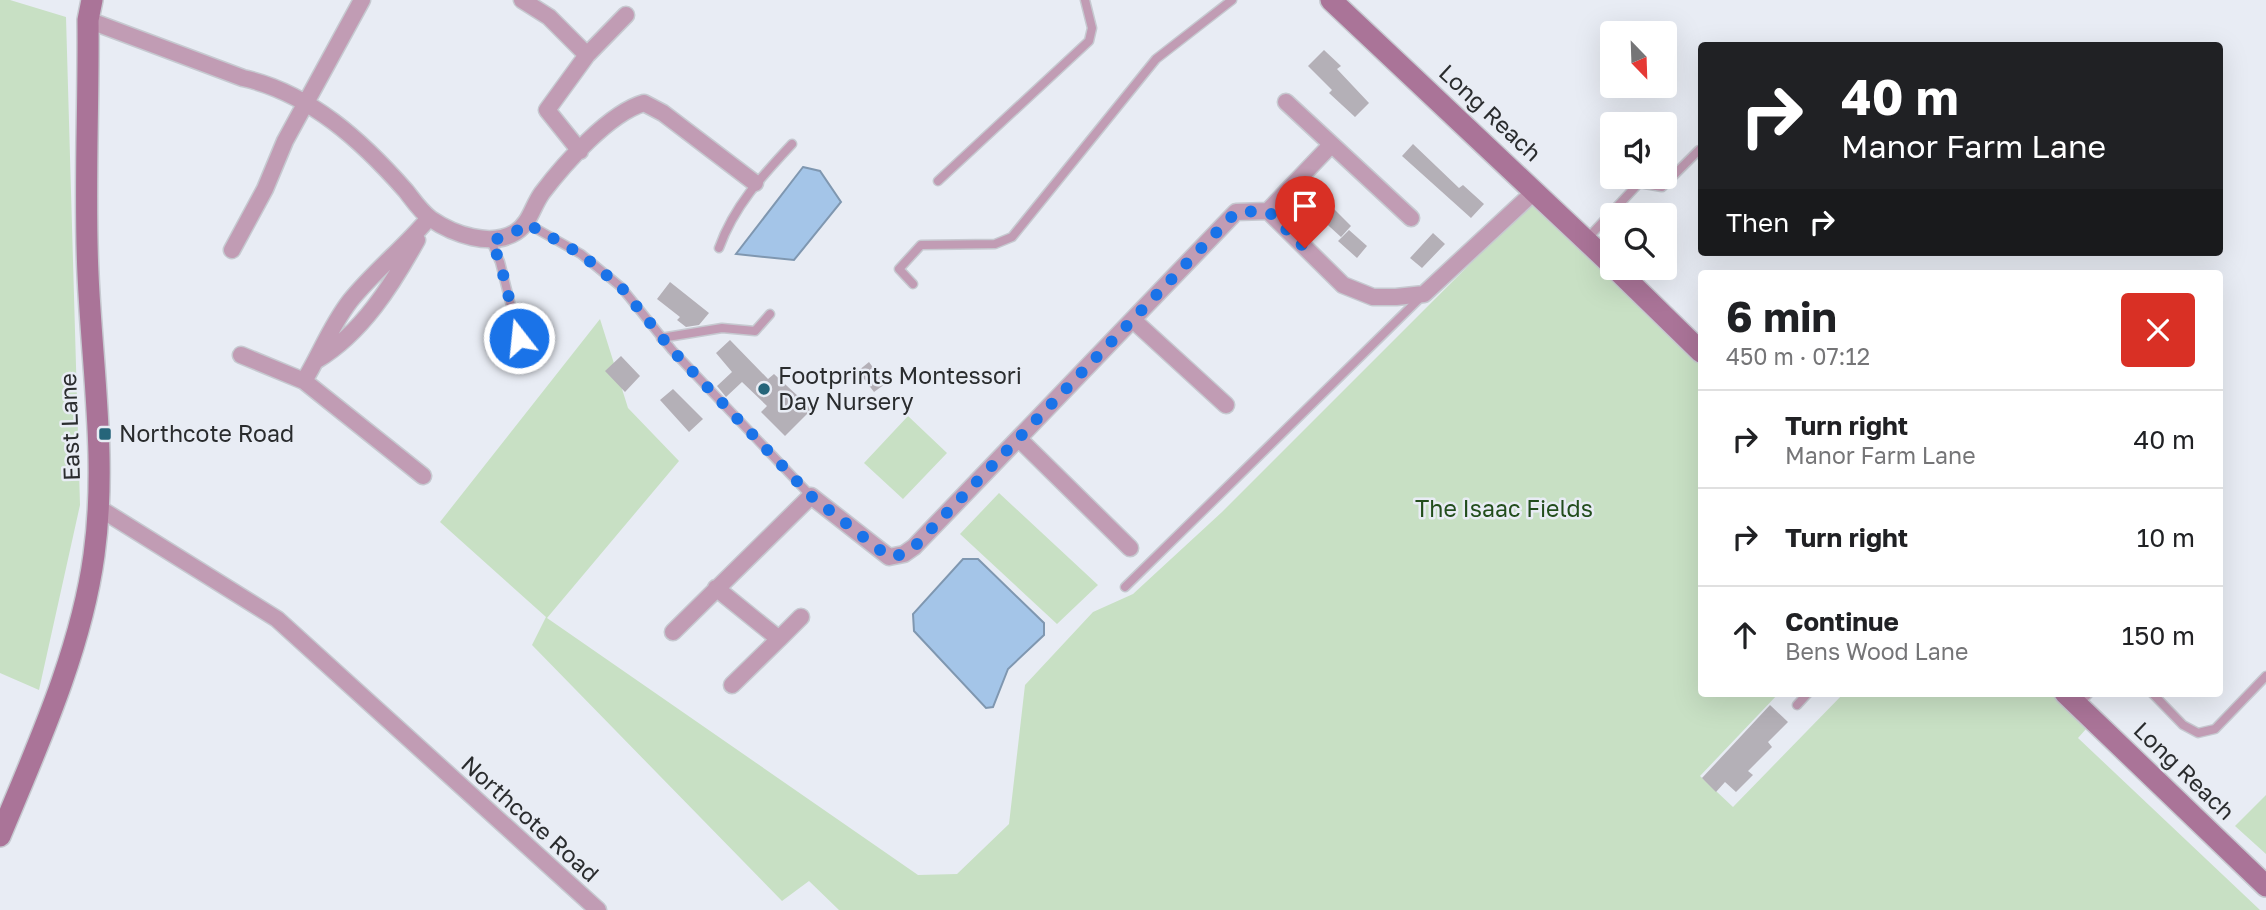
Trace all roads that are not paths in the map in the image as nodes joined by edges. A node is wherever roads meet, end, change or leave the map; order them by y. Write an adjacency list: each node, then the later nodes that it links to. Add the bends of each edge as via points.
1 (362, 0): 10 (street)
2 (522, 0): 8 (street, via 549,17)
3 (1085, 0): 15 (lane, via 1092,28 1089,41)
4 (1232, 0): 28 (lane, via 1156,59 1012,237 995,244 921,245 899,269)
5 (1331, 0): 17 (street, Long Reach)
6 (90, 10): 10 (street); 42 (street, East Lane, via 87,257)
7 (626, 15): 8 (street)
8 (587, 55): 13 (street, via 547,110)
9 (1286, 102): 12 (street)
10 (306, 103): 19 (street, via 375,156); 25 (street)
11 (792, 144): 16 (lane)
12 (1331, 145): 18 (street); 20 (street)
13 (580, 151): 16 (street, via 627,107 644,103); 21 (street, via 541,194)
14 (1698, 151): 22 (lane, via 1662,187 1639,183)
15 (938, 181)
16 (755, 183): 24 (lane, via 729,221)
17 (1535, 191): 22 (street, Long Reach); 29 (street)
18 (1268, 211): 29 (street, via 1343,285 1373,297); 31 (street, via 1236,212)
19 (429, 218): 23 (street, via 458,233); 36 (street, via 349,303 322,342); 36 (street, via 405,263 364,320 338,348)
20 (1411, 218)
21 (526, 223): 23 (street); 33 (lane, via 571,248 621,287)
22 (1586, 240): 26 (street, Long Reach)
23 (491, 241): 32 (lane)
24 (719, 248)
25 (232, 250)
26 (1600, 253)
27 (1627, 280): 34 (street, Long Reach)
28 (913, 284)
29 (1424, 294): 44 (lane)
30 (770, 314): 33 (lane, via 755,331 722,328)
31 (1133, 320): 38 (street); 39 (street)
32 (519, 338)
33 (661, 338): 41 (lane)
34 (1698, 349)
35 (242, 355): 37 (street)
36 (317, 360): 37 (street)
37 (304, 382): 40 (street)
38 (1226, 405)
39 (1019, 439): 41 (street, via 904,554 889,557); 43 (street)
40 (424, 476)
41 (811, 496): 45 (street)
42 (99, 508): 55 (street, East Lane, via 89,583 69,654); 57 (street, Northcote Road, via 277,619)
43 (1130, 548)
44 (1125, 587)
45 (716, 588): 47 (street); 48 (street)
46 (801, 617): 48 (street)
47 (673, 632)
48 (779, 639): 50 (street)
49 (2266, 676): 53 (lane, via 2215,729 2199,733 2183,725)
50 (732, 685)
51 (1804, 697): 54 (lane)
52 (2077, 697): 56 (street, Long Reach)
53 (2156, 697)
54 (1797, 705)
55 (0, 836)
56 (2266, 886)
57 (598, 910)

